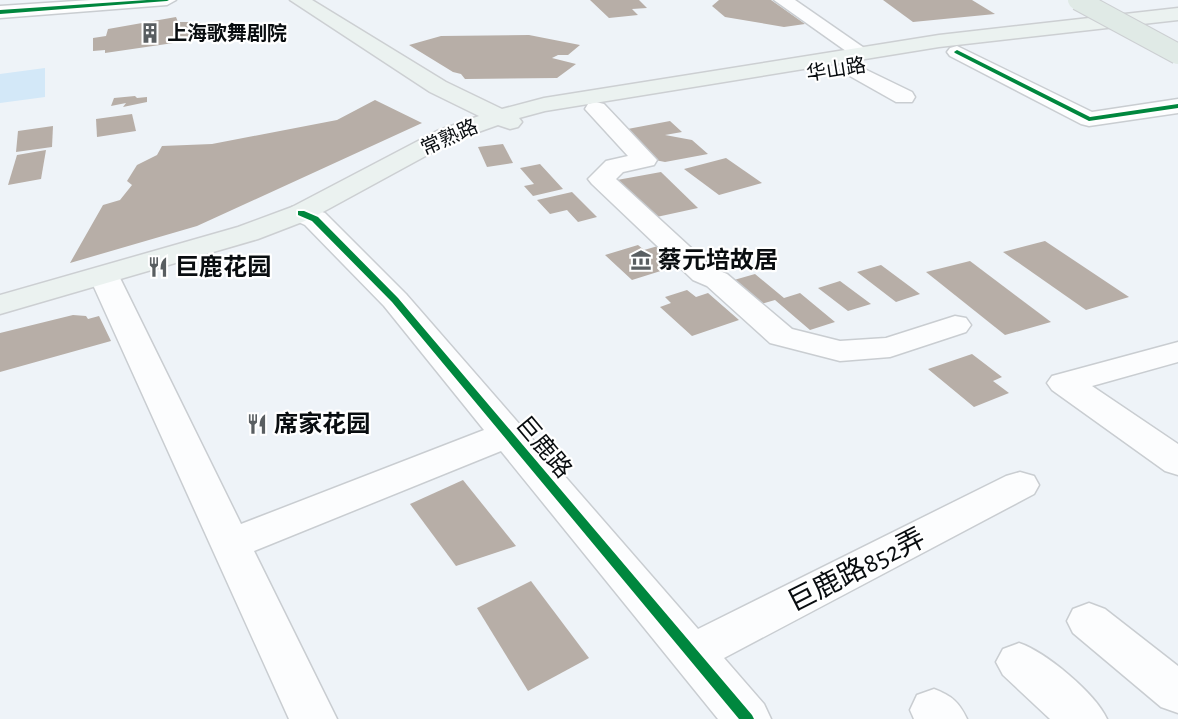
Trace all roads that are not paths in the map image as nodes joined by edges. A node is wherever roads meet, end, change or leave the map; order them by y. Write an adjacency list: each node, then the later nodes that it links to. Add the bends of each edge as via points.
1 (167, 0): 7 (street)
2 (299, 0): 17 (main road, via 438,87)
3 (783, 0): 12 (street)
4 (1065, 0): 8 (main road)
5 (1078, 0): 11 (highway, bridge)
6 (1134, 0): 9 (main road)
7 (0, 12)
8 (1112, 16): 9 (main road, 华山路); 9 (highway); 10 (main road, 华山路); 12 (main road, 华山路); 13 (main road)
9 (1175, 22)
10 (957, 52): 12 (main road, 华山路); 15 (street, via 1089,119)
11 (1178, 54)
12 (854, 59): 14 (street); 16 (main road, 华山路); 17 (main road, 华山路, via 638,89)
13 (1178, 61)
14 (904, 97)
15 (1178, 106)
16 (596, 109): 17 (main road, 华山路, via 552,116); 23 (street, via 645,160 615,166 601,179 703,274 717,280 781,336 840,351 890,347)
17 (498, 116): 18 (main road, 常熟路, via 468,139 426,158 386,183); 19 (main road, 常熟路, via 476,118 433,134 293,206 227,233)
18 (308, 216): 19 (main road, 常熟路); 20 (main road, 常熟路); 25 (street, 巨鹿路, via 395,300)
19 (222, 241): 20 (main road, 常熟路)
20 (106, 281): 21 (main road, 常熟路); 22 (main road, 常熟路); 28 (street)
21 (0, 305)
22 (0, 315)
23 (955, 325)
24 (1178, 352): 26 (street, via 1064,383)
25 (507, 434): 28 (street); 30 (street, 巨鹿路)
26 (1178, 462)
27 (1020, 485): 30 (street, 巨鹿路852弄)
28 (230, 544): 33 (street)
29 (1089, 621): 32 (street)
30 (692, 653): 34 (street, 巨鹿路)
31 (1020, 663): 35 (street)
32 (1178, 693)
33 (313, 719)
34 (747, 719)
35 (1083, 719)

